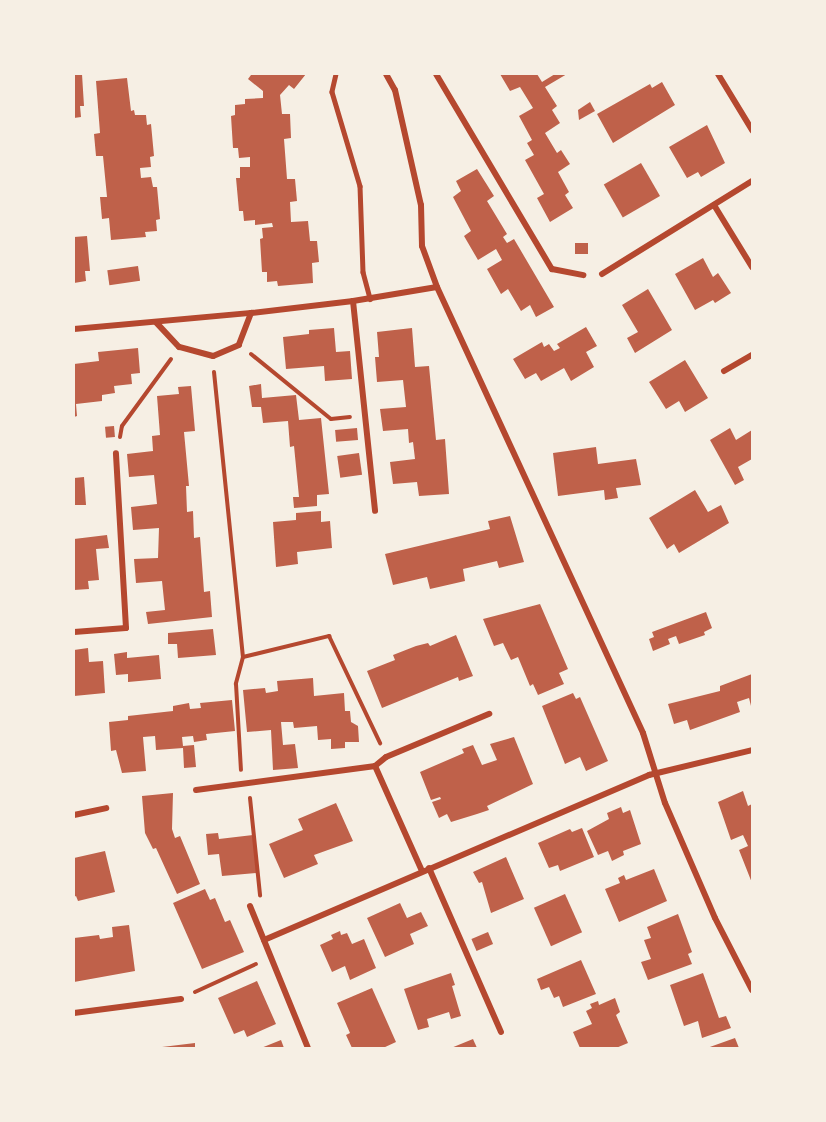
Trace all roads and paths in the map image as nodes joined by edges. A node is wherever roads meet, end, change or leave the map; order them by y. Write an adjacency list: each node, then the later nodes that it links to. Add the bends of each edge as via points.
1 (336, 74): 12 (lane, via 333,92 360,186 363,272)
2 (386, 74): 11 (street, via 395,90 421,206 422,246)
3 (436, 74): 10 (street, via 552,269)
4 (718, 74): 5 (street)
5 (753, 130)
6 (753, 181): 7 (street)
7 (714, 205): 8 (street); 9 (street)
8 (753, 267)
9 (602, 274)
10 (583, 275)
11 (437, 287): 12 (street); 31 (street, via 643,733)
12 (370, 299): 13 (street)
13 (353, 301): 14 (street); 22 (street)
14 (251, 313): 15 (street); 17 (street)
15 (156, 322): 16 (street); 18 (street)
16 (74, 329)
17 (239, 345): 20 (street); 22 (path, via 331,419)
18 (179, 347): 20 (street); 23 (path, via 122,426)
19 (753, 355): 21 (street)
20 (213, 356): 26 (path)
21 (724, 371)
22 (364, 416): 24 (street)
23 (116, 453): 25 (street, via 126,628)
24 (375, 511)
25 (74, 632)
26 (243, 657): 29 (path, via 329,636); 32 (path, via 236,684)
27 (489, 714): 29 (street)
28 (753, 750): 31 (street)
29 (386, 757): 30 (street)
30 (375, 766): 32 (street); 36 (street)
31 (657, 773): 36 (street); 40 (street, via 665,803 715,918)
32 (245, 782): 33 (street); 37 (path, via 260,895)
33 (196, 790)
34 (106, 808): 35 (street)
35 (74, 815)
36 (426, 870): 38 (street); 43 (street)
37 (250, 906): 38 (street)
38 (264, 940): 39 (street)
39 (270, 958): 41 (path); 44 (street)
40 (753, 990)
41 (181, 999): 42 (street)
42 (74, 1013)
43 (501, 1032)
44 (308, 1048)

